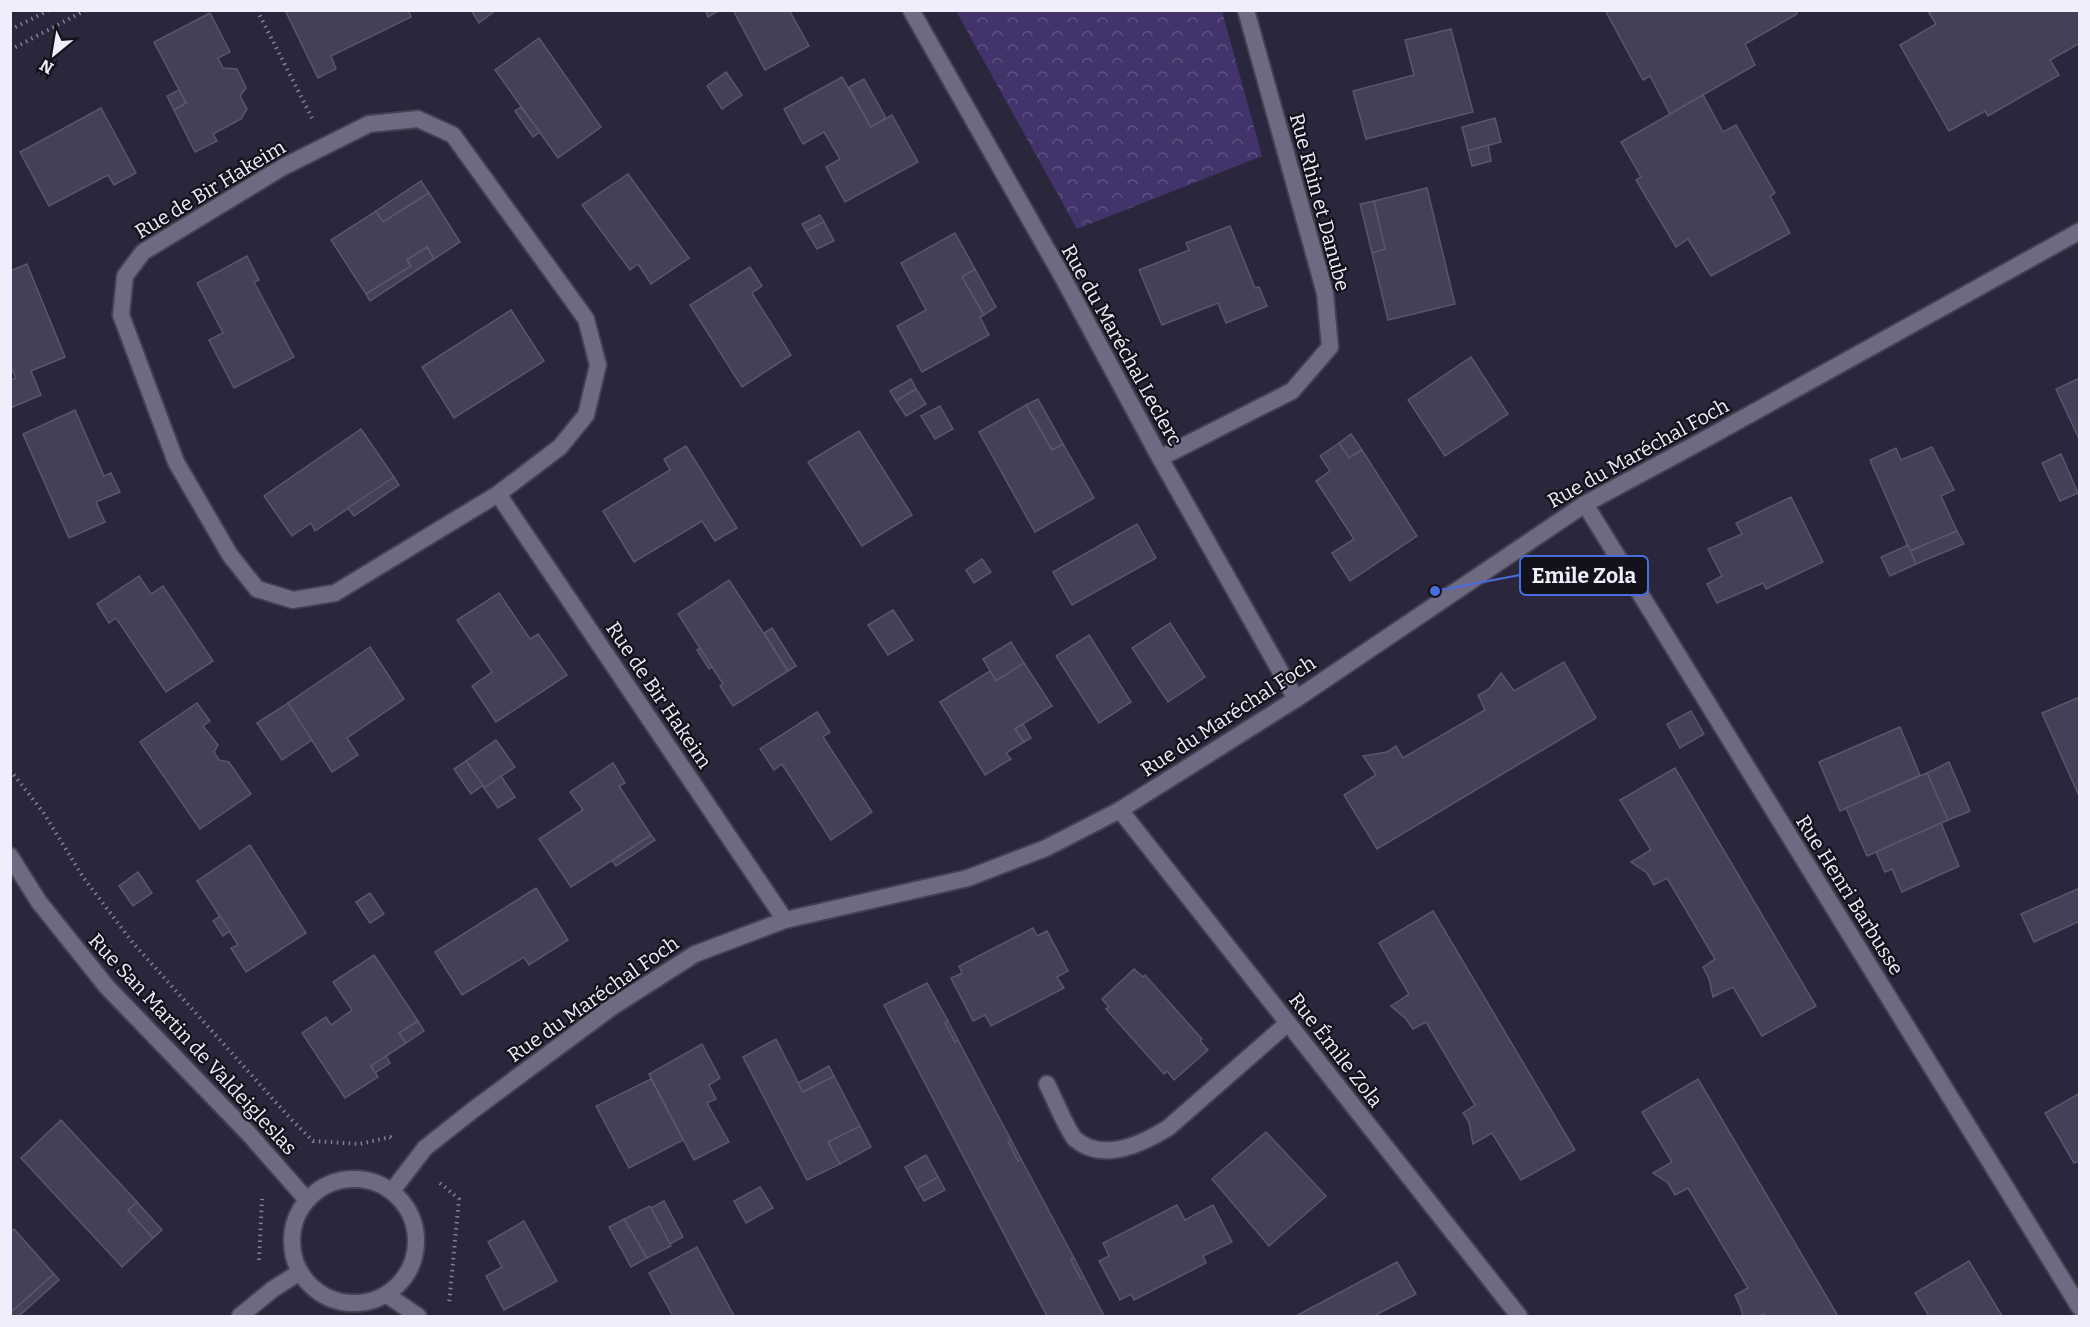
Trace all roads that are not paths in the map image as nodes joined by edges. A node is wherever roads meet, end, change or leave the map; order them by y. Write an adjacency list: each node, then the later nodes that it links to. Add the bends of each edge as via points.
1 (911, 10): 4 (street, Rue du Maréchal Leclerc)
2 (1246, 10): 4 (street, Rue Rhin et Danube, via 1325,293 1330,347 1292,391)
3 (2079, 231): 6 (street, Rue du Maréchal Foch)
4 (1160, 458): 7 (street, Rue du Maréchal Leclerc)
5 (498, 494): 5 (street, Rue de Bir Hakeim, via 560,447 586,414 598,365 586,319 453,135 418,119 369,124 283,167 143,252 125,276 121,315 176,462 230,555 257,589 294,600 335,593); 10 (street, Rue de Bir Hakeim)
6 (1585, 504): 7 (street, Rue du Maréchal Foch); 17 (street, Rue Henri Barbusse)
7 (1296, 699): 8 (street, Rue du Maréchal Foch)
8 (1120, 810): 10 (street, Rue du Maréchal Foch, via 1046,848 968,878); 11 (street, Rue Émile Zola)
9 (10, 856): 14 (street, Rue San Martin de Valdeigleslas, via 39,902 106,987 249,1134)
10 (785, 920): 13 (street, Rue du Maréchal Foch, via 695,954 612,1007 425,1148)
11 (1288, 1023): 12 (street, via 1168,1128 1120,1149 1096,1149 1075,1138); 20 (street, Rue Émile Zola)
12 (1047, 1084)
13 (392, 1191): 14 (street, via 357,1178 321,1188); 16 (street, via 415,1224 417,1244 413,1264)
14 (307, 1200): 15 (street, via 292,1234 292,1254)
15 (300, 1272): 16 (street, via 312,1288 329,1298 348,1303 368,1302); 18 (street)
16 (387, 1295): 19 (street)
17 (2079, 1308)
18 (240, 1317)
19 (418, 1317)
20 (1519, 1317)

